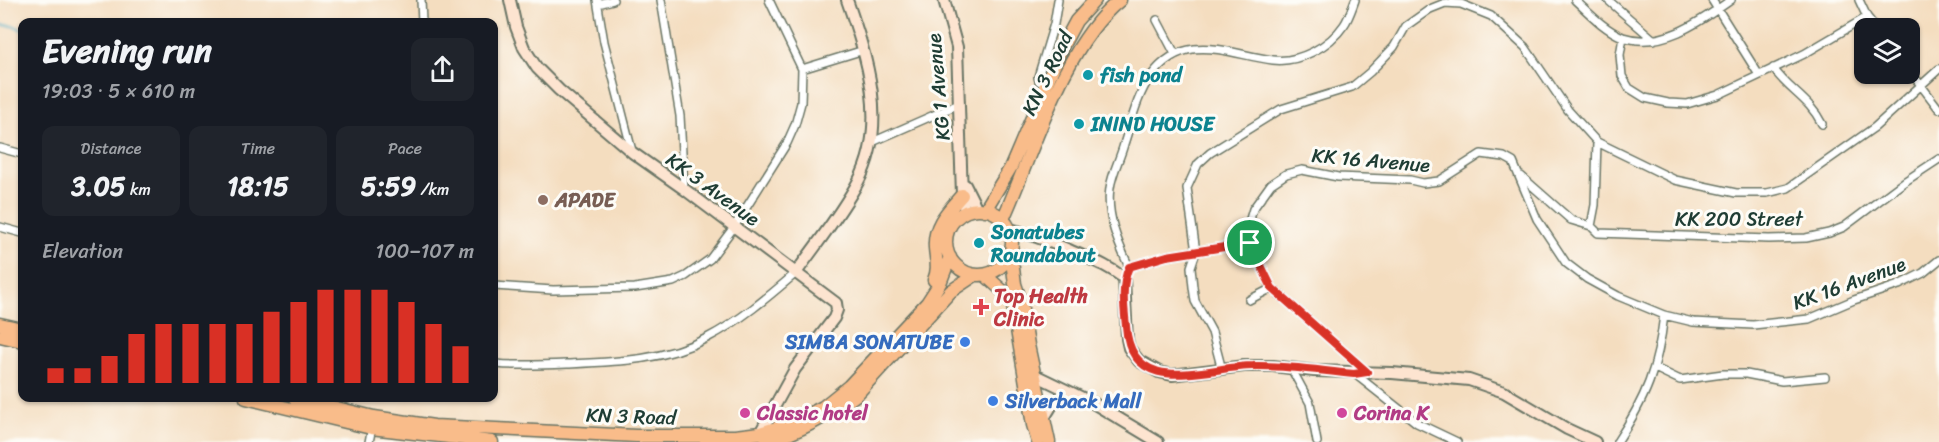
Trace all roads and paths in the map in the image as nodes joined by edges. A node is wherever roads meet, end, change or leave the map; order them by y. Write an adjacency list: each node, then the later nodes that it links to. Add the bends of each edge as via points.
1 (421, 0): 20 (street)
2 (510, 0): 40 (main road, KK 3 Avenue, via 524,48 537,68)
3 (613, 0): 17 (street)
4 (661, 0): 45 (street, via 681,116)
5 (770, 0): 27 (street)
6 (847, 0): 24 (main road)
7 (944, 0): 33 (main road, KG 1 Avenue, via 957,47)
8 (1058, 0): 30 (street, via 1038,77)
9 (1095, 0): 30 (highway, KN 3 Road, via 1077,21)
10 (1120, 0): 32 (highway, KN 3 Road, via 1088,33)
11 (1355, 0): 25 (street, via 1344,26 1309,54 1273,60 1211,47)
12 (1575, 0): 22 (street)
13 (1608, 0): 23 (street)
14 (1712, 0): 18 (street)
15 (1731, 0): 18 (street)
16 (1859, 0): 19 (street)
17 (598, 2): 40 (street, via 604,42)
18 (1718, 9): 23 (street); 29 (street)
19 (1867, 17): 26 (street)
20 (422, 18)
21 (1157, 20): 25 (street)
22 (1623, 37): 23 (street); 29 (street, via 1622,76 1629,88 1645,98 1687,105)
23 (1654, 40)
24 (864, 50): 27 (street); 37 (main road, via 872,92)
25 (1175, 54): 58 (street, via 1149,78 1110,187 1113,223)
26 (1773, 68): 29 (street); 35 (street, via 1811,106)
27 (802, 69): 51 (street, via 801,103 791,134)
28 (1939, 69): 31 (street)
29 (1759, 75)
30 (1045, 85): 32 (street); 42 (highway, KN 3 Road)
31 (1920, 85): 34 (street); 36 (street, via 1875,127 1808,175 1788,188 1767,193 1720,191 1675,180)
32 (1057, 91): 42 (highway, KN 3 Road)
33 (959, 104): 37 (street); 43 (main road, KG 1 Avenue)
34 (1939, 109)
35 (1822, 124)
36 (1597, 142): 49 (street); 54 (street, via 1568,110 1525,47 1491,16 1461,4 1445,3 1406,26 1394,47 1352,87 1281,109 1198,164 1187,188)
37 (870, 143): 59 (main road, via 859,181)
38 (0, 148): 39 (street)
39 (18, 153)
40 (633, 153): 45 (main road, KK 3 Avenue)
41 (1939, 159): 49 (street, KK 200 Street, via 1844,227 1806,238 1629,235 1598,233)
42 (1017, 170): 47 (highway); 48 (highway)
43 (962, 173): 46 (main road, KG 1 Avenue); 47 (main road, KG 1 Avenue)
44 (1521, 176): 49 (street, KK 200 Street, via 1571,220); 53 (street, KK 16 Avenue, via 1514,162 1491,154 1473,158 1438,181 1423,183 1293,172 1271,184 1252,209); 66 (street, KK 16 Avenue, via 1538,219 1566,263 1618,296)
45 (684, 189): 51 (main road, KK 3 Avenue)
46 (962, 195): 47 (main road, KG 1 Avenue); 65 (highway, via 940,221 936,232 938,265)
47 (976, 210): 48 (highway, via 994,213); 56 (highway, via 951,225 946,247)
48 (1006, 224): 55 (highway, via 1013,241); 61 (main road, via 1091,257)
49 (1591, 226)
50 (0, 227): 52 (street)
51 (734, 227): 59 (main road, KK 3 Avenue); 62 (street, via 710,259 673,282 590,290)
52 (18, 233)
53 (1250, 243): 54 (street); 63 (street, KK 16 Avenue)
54 (1196, 252): 58 (street); 74 (street, via 1191,267 1195,301 1212,332)
55 (1011, 253): 60 (highway, via 996,271); 76 (highway)
56 (950, 257): 60 (highway, via 964,272); 65 (highway)
57 (1939, 260): 66 (street, KK 16 Avenue, via 1899,285 1809,319 1725,325)
58 (1129, 267): 61 (street)
59 (796, 273): 71 (street, via 706,339 660,356 585,363); 82 (main road, KK 3 Avenue, via 832,298 837,310)
60 (980, 275): 65 (highway); 90 (highway, via 1004,292 1012,306)
61 (1124, 278): 74 (main road, via 1127,339 1139,360 1172,375)
62 (498, 286)
63 (1272, 288): 64 (street); 75 (street, KK 16 Avenue)
64 (1249, 300)
65 (927, 307): 85 (highway, KN 3 Road, via 849,386 823,407); 87 (highway, KN 3 Road, via 857,394 796,431)
66 (1664, 315): 73 (street)
67 (0, 324): 68 (highway)
68 (18, 328)
69 (0, 336): 70 (highway)
70 (18, 340)
71 (498, 364)
72 (1291, 368): 74 (main road, via 1244,366); 77 (main road); 93 (street, via 1310,403)
73 (1654, 368): 78 (street, via 1680,380 1734,374 1782,381); 97 (street, via 1635,414)
74 (1222, 370)
75 (1367, 372): 77 (main road); 96 (main road, via 1469,380 1487,385)
76 (1033, 374): 79 (main road); 83 (highway)
77 (1354, 374): 86 (street, via 1417,423)
78 (1825, 377)
79 (1068, 391): 83 (main road); 92 (main road)
80 (267, 402): 84 (highway, KN 3 Road)
81 (308, 402): 84 (highway, KN 3 Road)
82 (774, 405): 85 (main road); 87 (main road, KK 3 Avenue)
83 (1044, 418): 91 (highway)
84 (373, 422): 87 (highway, KN 3 Road, via 516,431); 88 (street); 89 (highway, KN 3 Road)
85 (779, 428): 87 (highway, KN 3 Road)
86 (1442, 434): 94 (street); 95 (street)
87 (763, 437)
88 (369, 442)
89 (492, 442)
90 (1038, 442)
91 (1048, 442)
92 (1158, 442)
93 (1317, 442)
94 (1438, 442)
95 (1457, 442)
96 (1595, 442)
97 (1617, 442)

